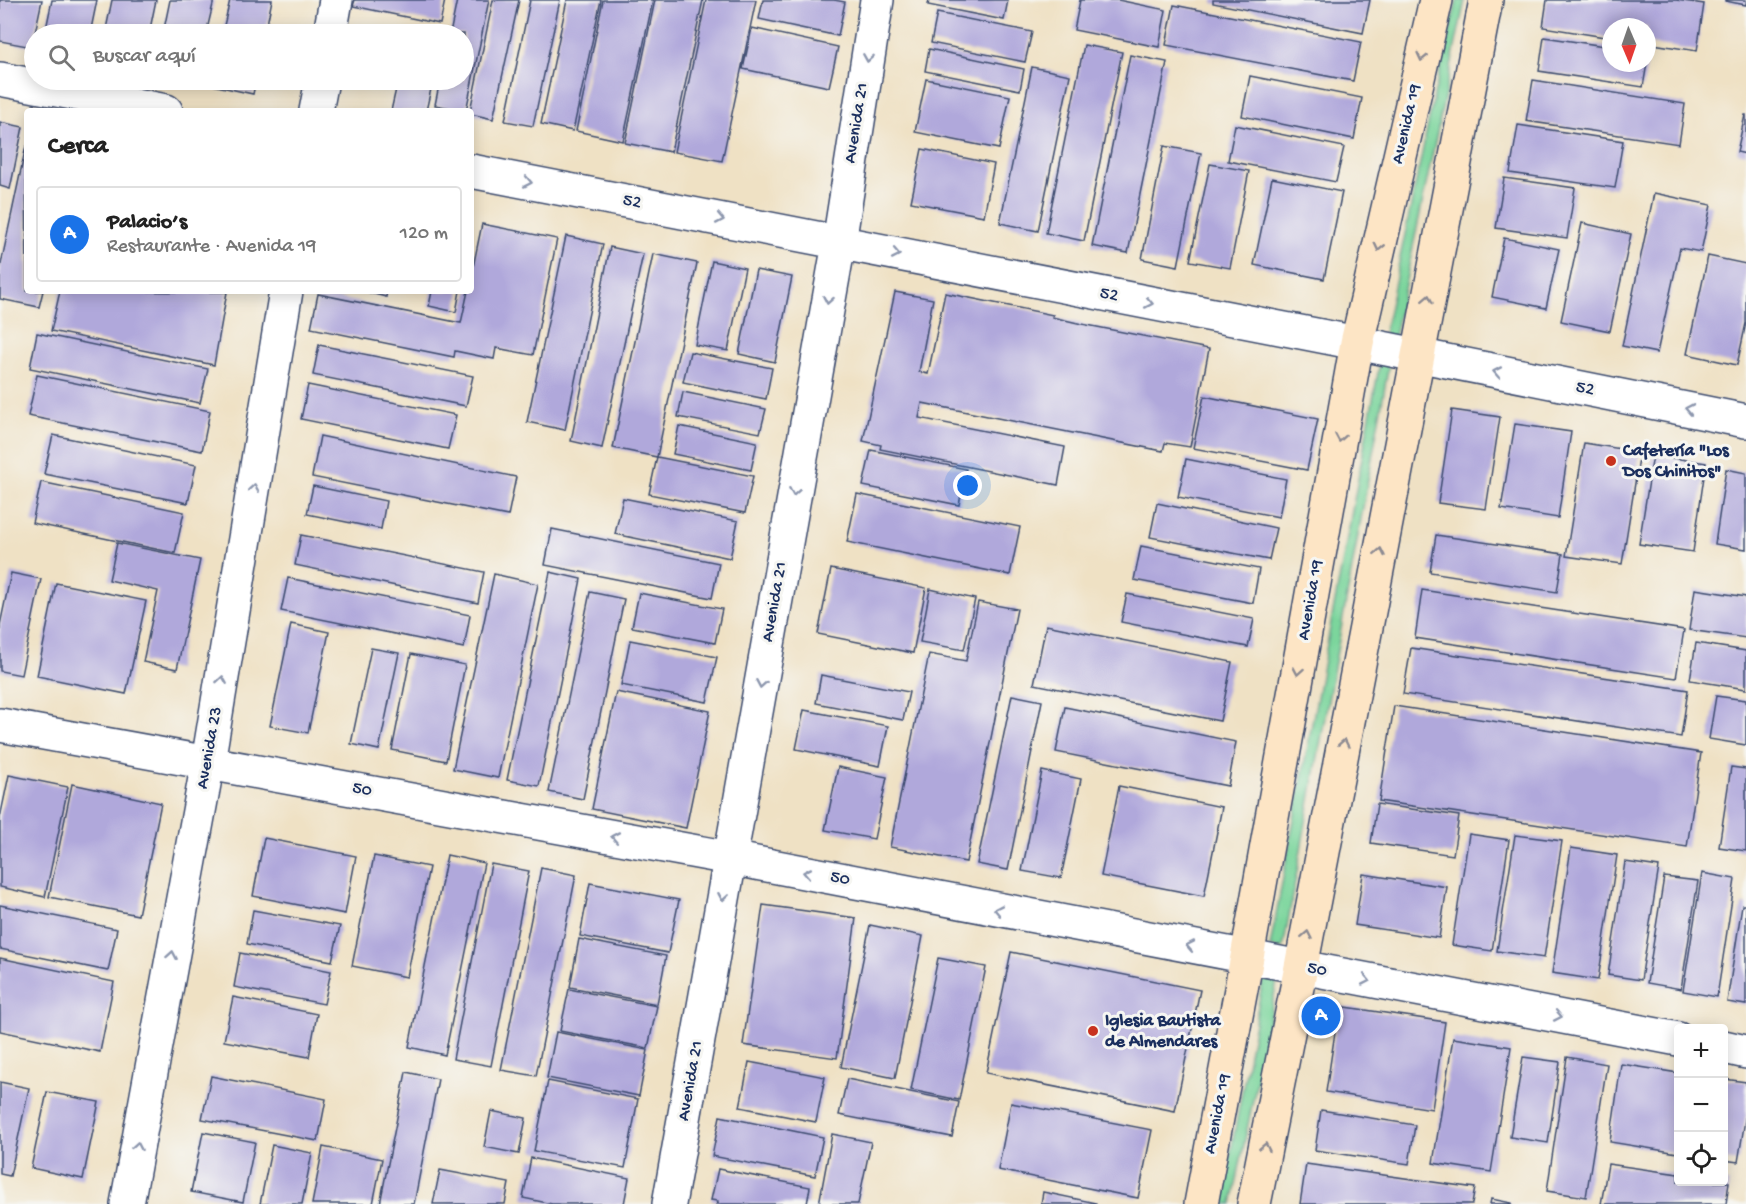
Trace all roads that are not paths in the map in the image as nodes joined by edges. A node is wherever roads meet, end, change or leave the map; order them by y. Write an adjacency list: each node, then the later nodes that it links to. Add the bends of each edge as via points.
1 (336, 0): 5 (street)
2 (877, 0): 13 (street, Avenida 21, one-way to 13)
3 (1437, 0): 15 (main road, Avenida 19, one-way to 15)
4 (1486, 0): 16 (main road, one-way to 4)
5 (332, 24)
6 (0, 78): 7 (street)
7 (24, 83)
8 (60, 90): 10 (street)
9 (320, 90): 11 (street)
10 (151, 108)
11 (317, 108)
12 (474, 172): 13 (street, 52, one-way to 13)
13 (839, 243): 15 (street, 52, one-way to 15); 20 (street, Avenida 21, one-way to 20)
14 (286, 294): 19 (street, Avenida 23, one-way to 14)
15 (1357, 343): 16 (street, 52); 21 (main road, Avenida 19, one-way to 21)
16 (1418, 356): 17 (street, 52, one-way to 16); 22 (main road, one-way to 16)
17 (1746, 421)
18 (0, 725): 19 (street, 50)
19 (208, 762): 20 (street, 50, one-way to 19); 26 (street, Avenida 23, one-way to 19)
20 (730, 858): 21 (street, 50, one-way to 20); 27 (street, Avenida 21, one-way to 27)
21 (1247, 957): 22 (street, 50); 28 (main road, Avenida 19)
22 (1301, 967): 23 (street, 50, one-way to 23); 29 (main road, one-way to 22)
23 (1674, 1038)
24 (1728, 1048): 25 (street)
25 (1746, 1052)
26 (127, 1204)
27 (669, 1204)
28 (1201, 1204)
29 (1254, 1204)

